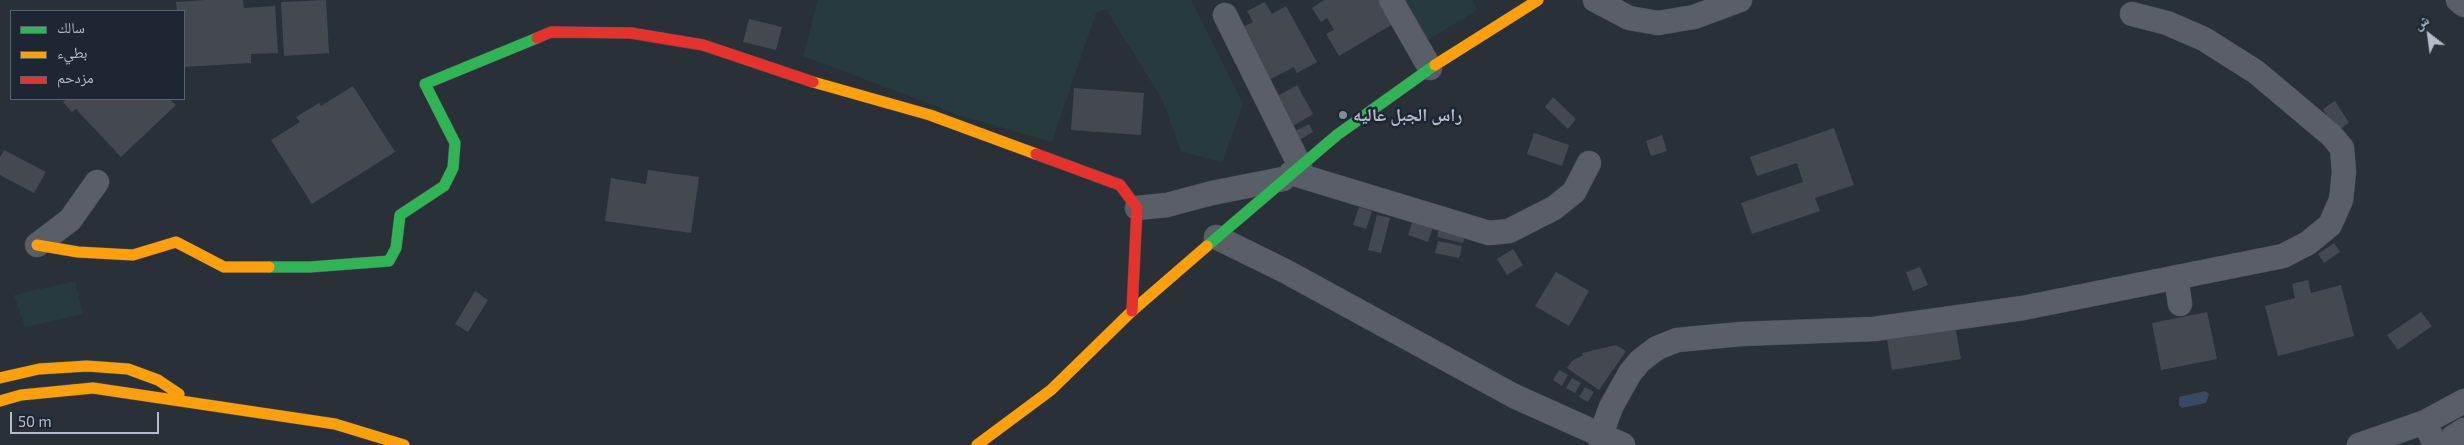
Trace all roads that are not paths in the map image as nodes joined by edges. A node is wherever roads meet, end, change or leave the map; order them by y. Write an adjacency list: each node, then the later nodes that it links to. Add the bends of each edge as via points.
1 (1391, 0): 9 (street)
2 (1538, 0): 9 (street)
3 (1594, 0): 4 (street, via 1629,18 1658,24 1694,17)
4 (1740, 0)
5 (2458, 0): 6 (street)
6 (2464, 5)
7 (2132, 14): 16 (street, via 2167,23 2204,39 2256,72 2331,134 2342,148 2341,200 2330,225 2308,243 2283,256)
8 (1224, 15): 11 (street)
9 (1430, 68): 11 (street, via 1378,104)
10 (1589, 163): 11 (street, via 1574,192 1554,208 1509,231 1489,233)
11 (1291, 173): 13 (street, via 1167,204); 14 (street)
12 (97, 182): 15 (street, via 70,220)
13 (1136, 208): 15 (street, via 1120,185 930,115 836,89 703,45 631,33 550,32 425,84 455,143 454,168 444,186 400,215 396,248 389,261 310,267 224,267 176,242 133,255 78,252); 18 (street)
14 (1216, 237): 18 (street); 26 (street)
15 (37, 245)
16 (2176, 276): 17 (street); 26 (street, via 2023,308 1874,329 1678,340 1657,348 1630,373 1610,407)
17 (2180, 304)
18 (1132, 311): 29 (street, via 1051,390)
19 (0, 378): 21 (street, via 39,369 87,366 128,369 158,380)
20 (0, 401): 21 (street, via 21,395 93,388)
21 (189, 401): 24 (street)
22 (2464, 401): 23 (street)
23 (2425, 422): 31 (street); 32 (street)
24 (335, 424): 27 (street); 28 (street)
25 (2464, 430): 33 (street, via 2453,437)
26 (1601, 439): 30 (street)
27 (360, 445)
28 (404, 445)
29 (977, 445)
30 (1623, 445)
31 (2359, 445)
32 (2435, 445)
33 (2457, 445)

